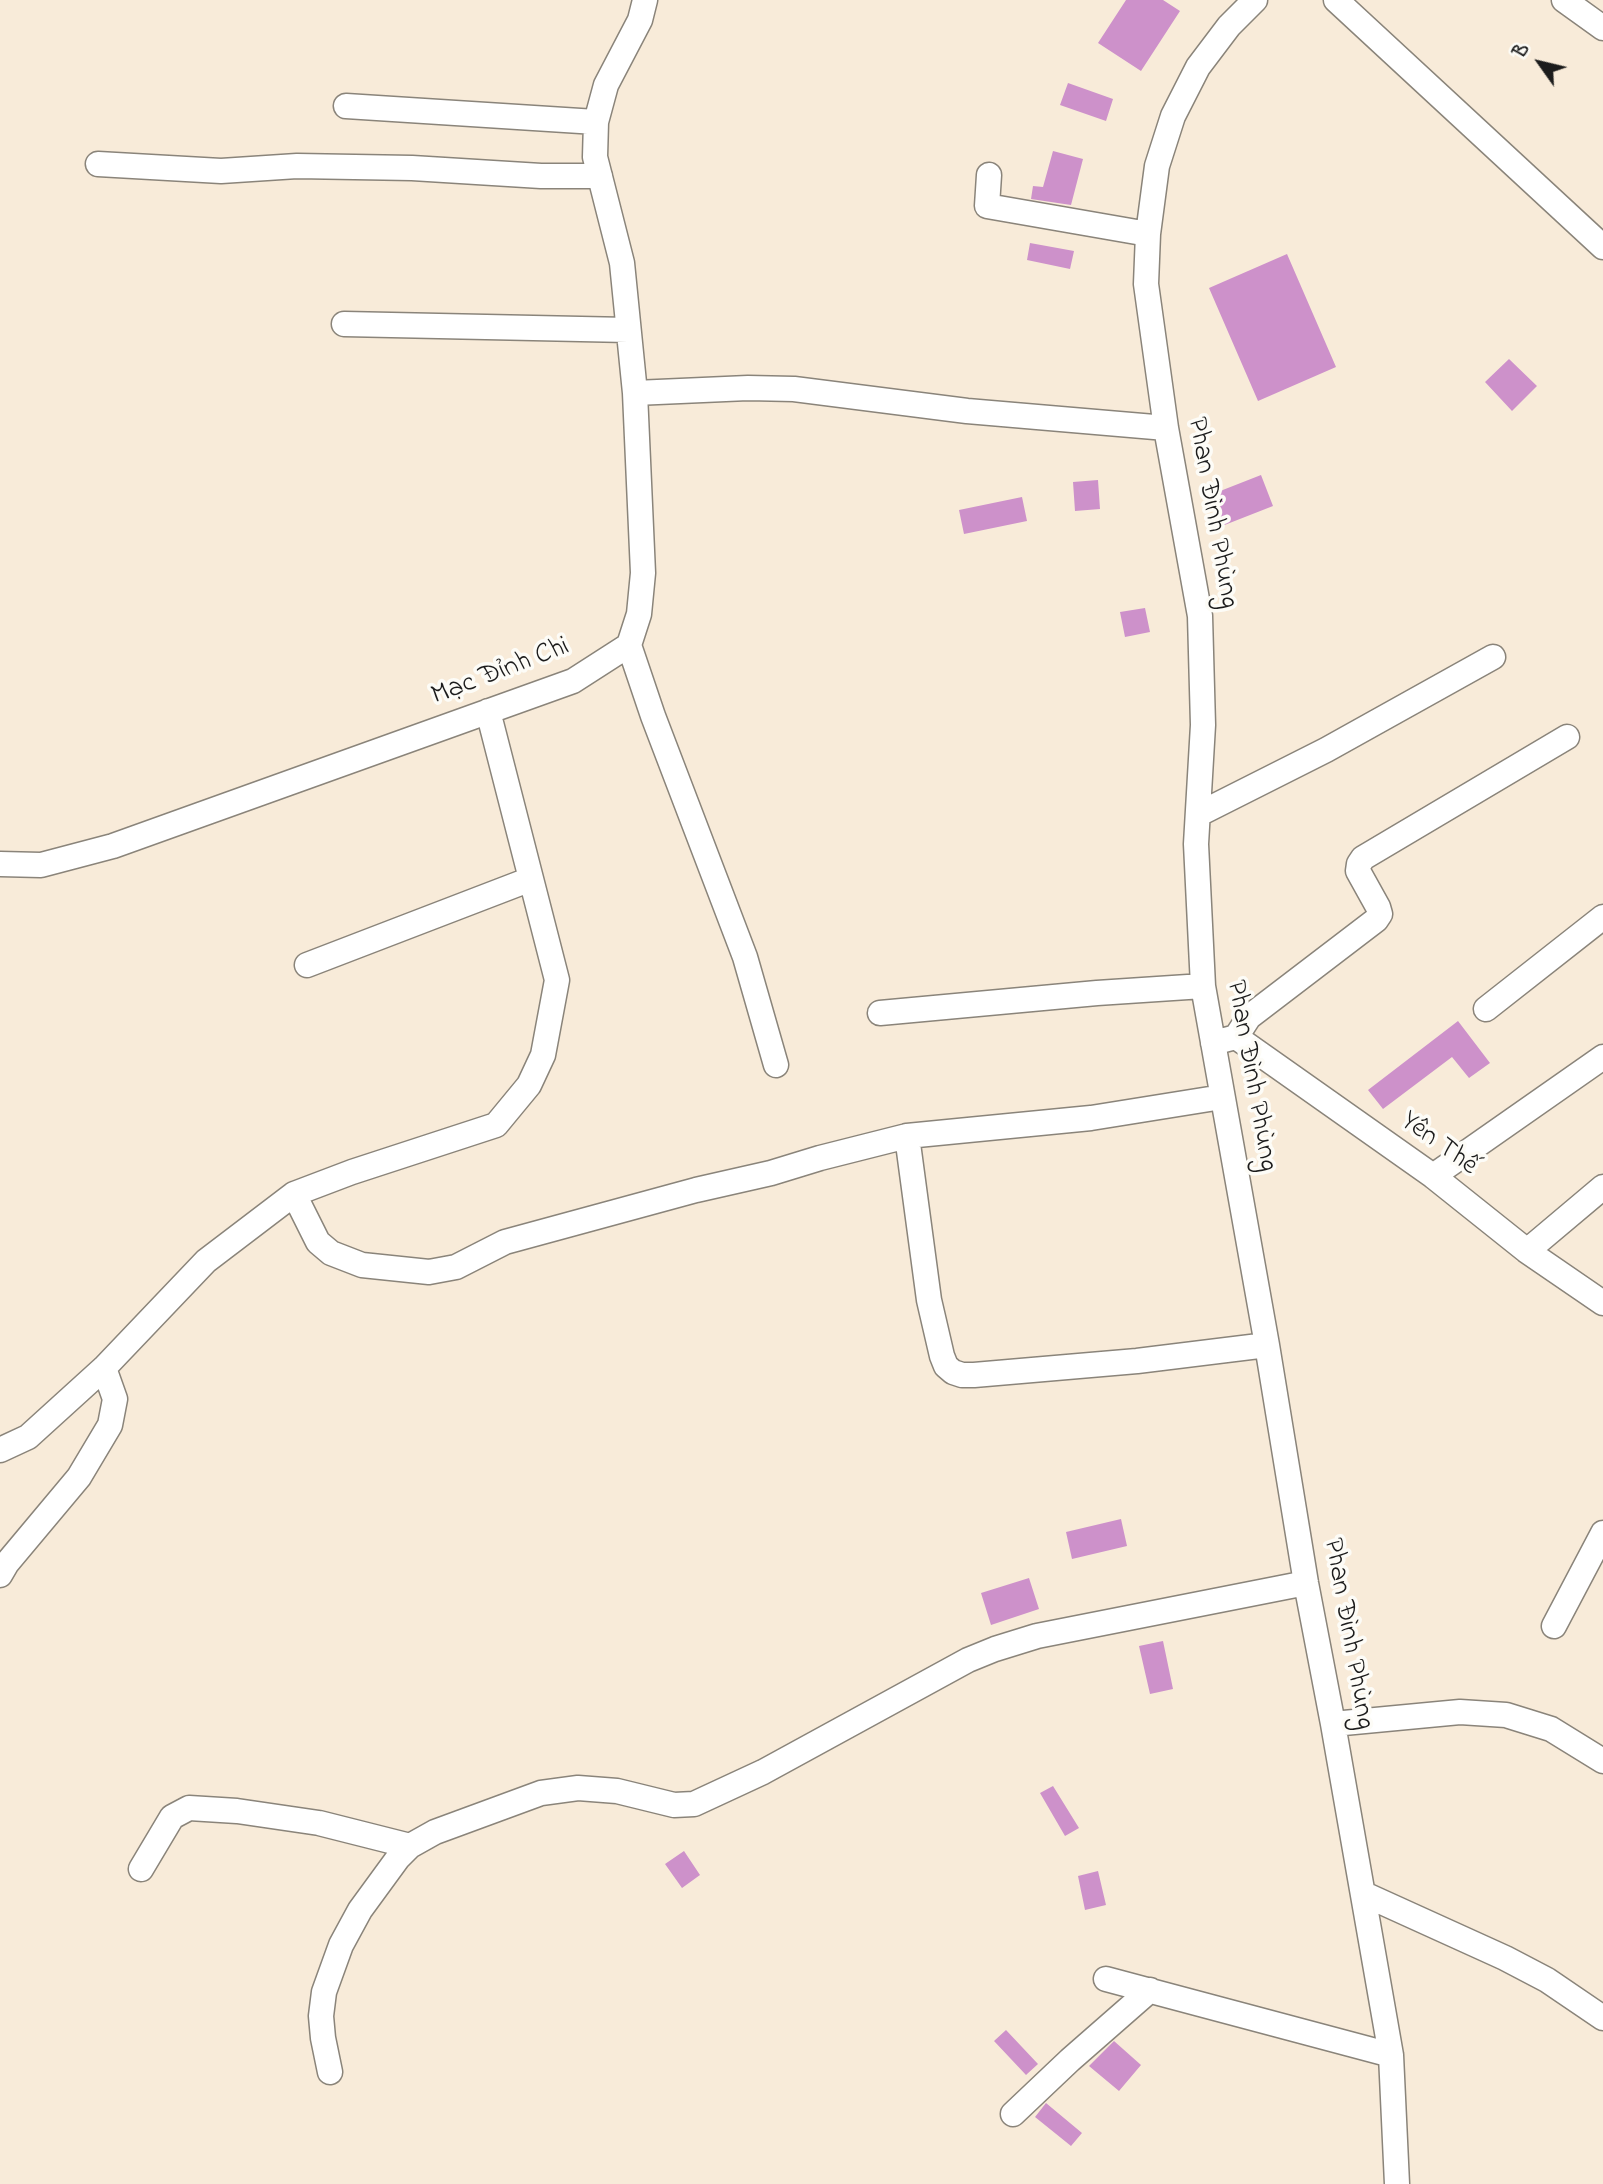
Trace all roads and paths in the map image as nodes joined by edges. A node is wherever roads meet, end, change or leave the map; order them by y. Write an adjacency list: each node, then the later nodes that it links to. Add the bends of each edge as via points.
1 (645, 0): 7 (street, via 640,20 606,85)
2 (1255, 0): 11 (street, Phan Đình Phùng, via 1198,67 1173,116 1157,166)
3 (1336, 0): 12 (street)
4 (1564, 0): 5 (street)
5 (1603, 28)
6 (346, 106): 7 (street)
7 (596, 122): 10 (street, via 595,157)
8 (98, 164): 10 (street, via 221,171 297,166)
9 (989, 175): 11 (street, via 987,206)
10 (600, 176): 14 (street, via 622,263)
11 (1148, 234): 16 (street, Phan Đình Phùng, via 1146,285)
12 (1603, 247)
13 (344, 324): 14 (street)
14 (628, 330): 15 (street)
15 (635, 393): 16 (street, via 793,389 967,411); 17 (street, via 643,573 639,614)
16 (1166, 428): 21 (street, Phan Đình Phùng, via 1200,616 1203,724)
17 (629, 645): 19 (street, Mạc Đỉnh Chi, via 573,681); 31 (street, via 745,957)
18 (1493, 657): 21 (street)
19 (488, 712): 22 (street, Mạc Đỉnh Chi, via 113,845 41,865); 23 (street)
20 (1567, 737): 29 (street, via 1363,858 1358,871 1378,907 1376,920)
21 (1199, 814): 26 (street, Phan Đình Phùng, via 1196,844)
22 (0, 864)
23 (531, 879): 25 (street); 36 (street, via 557,980 543,1055 529,1085 496,1125)
24 (1600, 926): 27 (street)
25 (307, 965)
26 (1203, 986): 28 (street); 29 (street, Phan Đình Phùng)
27 (1486, 1009)
28 (880, 1013)
29 (1224, 1040): 32 (street, Phan Đình Phùng); 34 (street, Yên Thế)
30 (1603, 1057): 34 (street)
31 (776, 1065)
32 (1222, 1097): 33 (street, via 1091,1118); 39 (street, Phan Đình Phùng)
33 (907, 1136): 36 (street, via 505,1242 456,1267 429,1272 362,1265 331,1254 318,1242); 39 (street, via 929,1300 942,1356 953,1372 974,1375 1137,1362)
34 (1433, 1176): 37 (street, Yên Thế)
35 (1603, 1187): 37 (street)
36 (294, 1194): 40 (street, via 206,1261)
37 (1527, 1251): 38 (street, Yên Thế)
38 (1603, 1303)
39 (1267, 1345): 44 (street, Phan Đình Phùng)
40 (104, 1368): 41 (street, via 28,1437); 43 (street, via 116,1399 110,1425 79,1477)
41 (0, 1450)
42 (1603, 1533): 45 (street)
43 (0, 1575)
44 (1306, 1583): 46 (street, Phan Đình Phùng); 48 (street, via 1037,1636 995,1649 694,1804 598,1788 558,1790 435,1832)
45 (1554, 1626)
46 (1333, 1724): 47 (street, via 1460,1712 1506,1715 1551,1729); 50 (street, Phan Đình Phùng)
47 (1603, 1761)
48 (410, 1846): 49 (street, via 319,1824 189,1808 172,1816); 55 (street, via 360,1910 330,1971 321,2017)
49 (141, 1869)
50 (1364, 1894): 53 (street, via 1505,1958); 54 (street, Phan Đình Phùng)
51 (1105, 1979): 52 (street)
52 (1150, 1990): 54 (street); 56 (street)
53 (1603, 2018)
54 (1391, 2055): 57 (street, Phan Đình Phùng)
55 (330, 2072)
56 (1013, 2114)
57 (1397, 2184)

